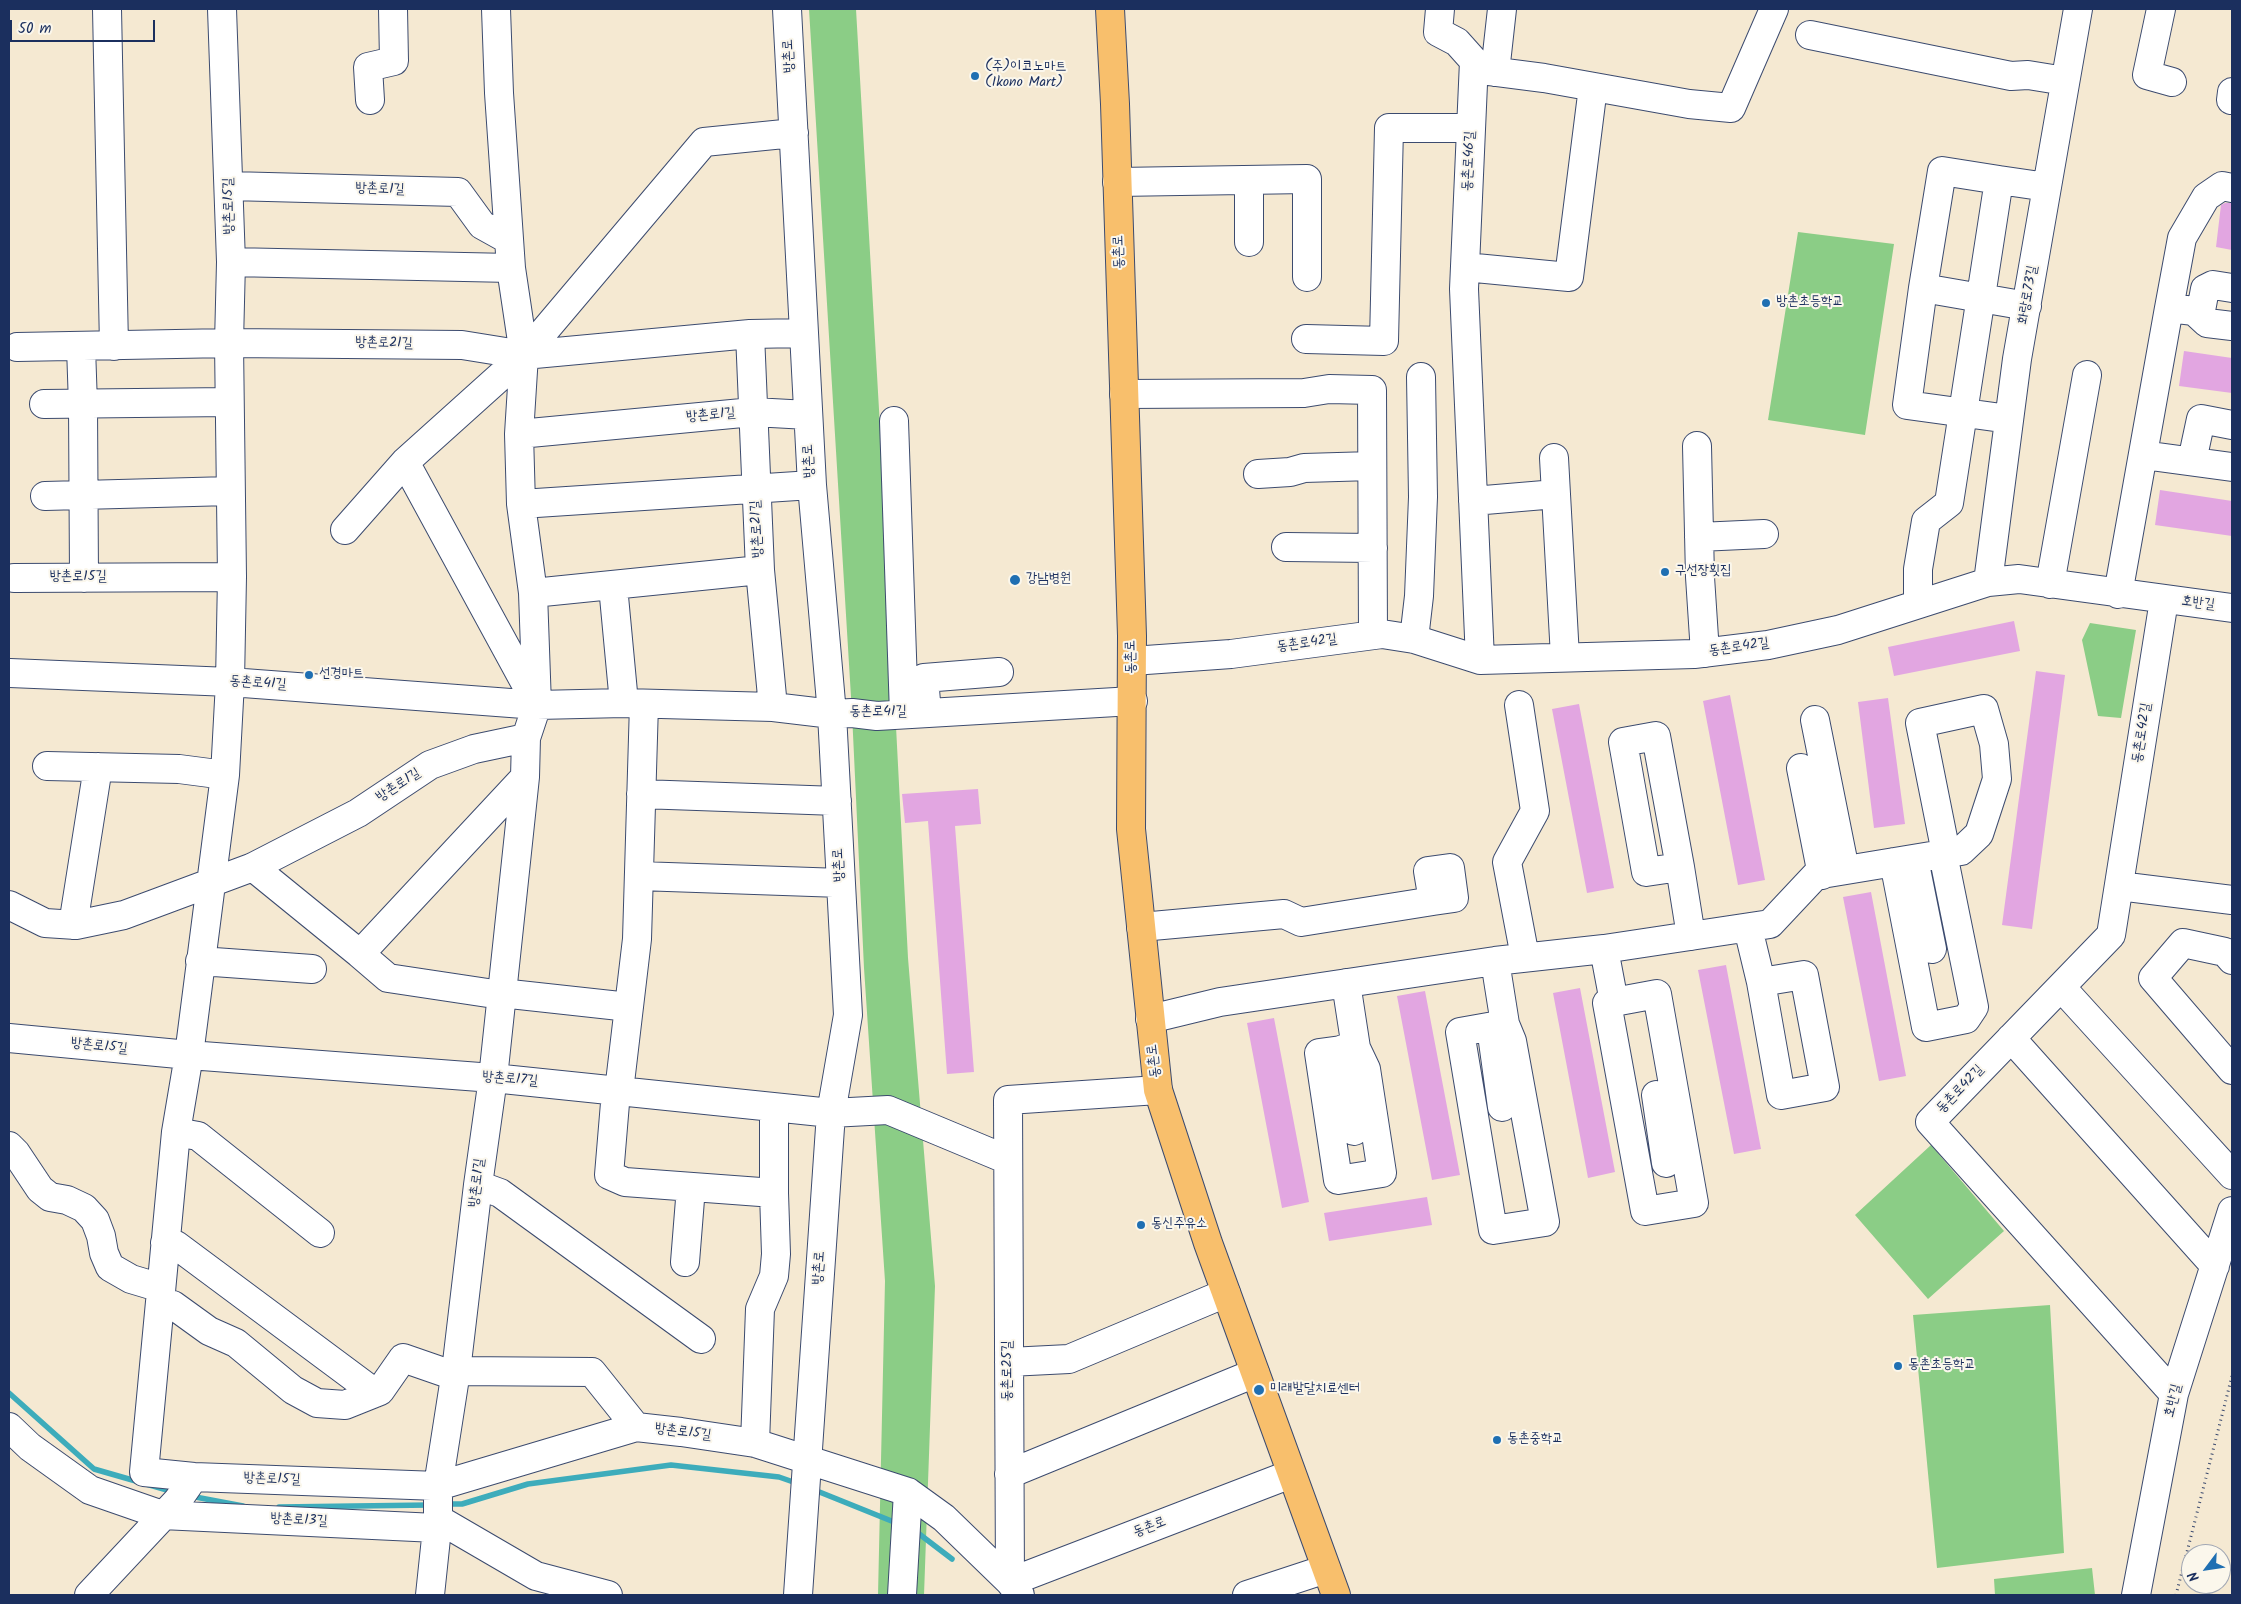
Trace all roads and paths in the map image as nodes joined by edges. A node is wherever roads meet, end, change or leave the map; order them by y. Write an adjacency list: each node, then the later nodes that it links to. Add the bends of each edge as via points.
1 (107, 9): 44 (street)
2 (222, 9): 23 (street, 방촌로15길)
3 (393, 9): 17 (street, via 394,61 368,67)
4 (496, 9): 26 (street, 방촌로1길)
5 (787, 9): 19 (street, 방촌로)
6 (1110, 9): 22 (main road, 동촌로)
7 (1440, 9): 13 (street, via 1438,32 1458,42)
8 (1502, 9): 13 (street, 동촌로46길)
9 (1774, 9): 16 (street, via 1731,108)
10 (2078, 9): 14 (street, 화랑로73길)
11 (2161, 9): 15 (street, via 2147,75)
12 (1810, 35): 14 (street, via 2011,76 2028,75)
13 (1484, 70): 16 (street); 18 (street, 동촌로46길)
14 (2065, 81): 24 (street, 화랑로73길)
15 (2172, 82)
16 (1593, 87): 29 (street, via 1570,277)
17 (370, 100)
18 (1471, 128): 29 (street, 동촌로46길); 42 (street, via 1389,128 1384,341)
19 (794, 133): 40 (street, 방촌로); 47 (street, via 704,142)
20 (1249, 180): 22 (street); 27 (street); 31 (street, via 1307,179)
21 (1999, 180): 24 (street); 32 (street, via 1942,171); 34 (street)
22 (1117, 182): 50 (main road, 동촌로)
23 (230, 186): 26 (street, 방촌로1길, via 458,192 482,225); 28 (street, 방촌로15길)
24 (2047, 188): 35 (street, 화랑로73길)
25 (2232, 188): 36 (street, via 2222,186 2206,197 2182,238)
26 (509, 240): 30 (street, 방촌로1길)
27 (1249, 242)
28 (231, 262): 30 (street); 43 (street, 방촌로15길)
29 (1465, 267): 75 (street, 동촌로46길)
30 (511, 268): 47 (street, 방촌로1길)
31 (1307, 277)
32 (1923, 288): 34 (street); 55 (street, via 1907,405)
33 (2232, 288): 38 (street, via 2213,285 2204,289)
34 (1981, 298): 35 (street); 55 (street)
35 (2027, 306): 57 (street, 화랑로73길)
36 (2169, 308): 38 (street); 62 (street)
37 (2232, 308): 38 (street)
38 (2201, 310): 39 (street, via 2208,323)
39 (2232, 326)
40 (804, 333): 41 (street, 방촌로21길); 56 (street, 방촌로)
41 (750, 334): 47 (street, 방촌로21길); 54 (street, 방촌로21길)
42 (1306, 339)
43 (229, 343): 44 (street, 방촌로21길); 47 (street, 방촌로21길, via 462,345); 51 (street, 방촌로15길)
44 (114, 346): 45 (street, 방촌로21길)
45 (81, 347): 46 (street, 방촌로21길); 53 (street)
46 (17, 348)
47 (524, 355): 60 (street, 방촌로1길); 65 (street)
48 (2087, 375): 87 (street)
49 (1421, 377): 95 (street, via 1423,496)
50 (1124, 394): 66 (street, via 1372,390); 99 (main road, 동촌로)
51 (230, 402): 53 (street); 71 (street, 방촌로15길)
52 (44, 404): 53 (street)
53 (83, 405): 73 (street)
54 (753, 412): 56 (street, 방촌로1길); 60 (street, 방촌로1길); 70 (street, 방촌로21길)
55 (1963, 413): 57 (street); 92 (street, via 1949,503 1926,521 1918,569)
56 (808, 415): 69 (street, 방촌로)
57 (2009, 419): 86 (street, 화랑로73길)
58 (894, 421): 108 (street)
59 (2232, 425): 64 (street, via 2201,419)
60 (519, 434): 76 (street, 방촌로1길)
61 (1697, 446): 79 (street)
62 (2143, 456): 64 (street); 90 (street)
63 (1554, 458): 72 (street)
64 (2192, 461): 67 (street)
65 (405, 462): 77 (street); 105 (street)
66 (1372, 466): 68 (street, via 1304,468); 81 (street)
67 (2232, 468)
68 (1258, 474)
69 (812, 485): 70 (street); 109 (street, 방촌로)
70 (756, 488): 76 (street, 방촌로21길); 82 (street, 방촌로21길)
71 (230, 491): 73 (street); 83 (street, 방촌로15길)
72 (1556, 494): 75 (street); 97 (street)
73 (82, 495): 74 (street); 85 (street)
74 (46, 496)
75 (1473, 500): 98 (street)
76 (521, 504): 89 (street, 방촌로1길)
77 (344, 530)
78 (1764, 534): 79 (street)
79 (1700, 537): 96 (street)
80 (1286, 546): 81 (street)
81 (1373, 548): 94 (street)
82 (760, 570): 88 (street); 106 (street)
83 (232, 576): 85 (street, 방촌로15길); 102 (street, 방촌로15길)
84 (14, 578): 85 (street, 방촌로15길)
85 (84, 578)
86 (1988, 582): 87 (street, 동촌로42길, via 2019,579); 92 (street, 동촌로42길)
87 (2050, 584): 90 (street, 동촌로42길)
88 (613, 586): 89 (street); 104 (street)
89 (533, 593): 105 (street, 방촌로1길)
90 (2118, 594): 91 (street, 동촌로42길)
91 (2164, 600): 93 (street, 호반길); 127 (street, 동촌로42길)
92 (1918, 604): 96 (street, 동촌로42길, via 1838,630 1768,645)
93 (2232, 608)
94 (1373, 635): 95 (street, 동촌로42길); 99 (street, 동촌로42길, via 1231,654)
95 (1414, 639): 98 (street, 동촌로42길)
96 (1705, 652): 97 (street, 동촌로42길)
97 (1565, 657): 98 (street, 동촌로42길)
98 (1480, 660)
99 (1132, 661): 103 (main road, 동촌로)
100 (999, 672): 108 (street, via 924,678)
101 (10, 673): 102 (street, 동촌로41길)
102 (230, 682): 105 (street, 동촌로41길); 115 (street, 방촌로15길)
103 (1133, 701): 108 (street, 동촌로41길); 132 (main road, 동촌로, via 1131,829)
104 (634, 703): 105 (street, 동촌로41길); 106 (street, 동촌로41길); 117 (street)
105 (538, 705): 111 (street, 방촌로1길)
106 (774, 706): 109 (street, 동촌로41길)
107 (1519, 706): 138 (street, via 1535,810 1507,862)
108 (916, 713): 109 (street, 동촌로41길, via 877,716)
109 (832, 714): 119 (street, 방촌로)
110 (1814, 720): 123 (street)
111 (526, 738): 116 (street, 방촌로1길); 122 (street, 방촌로1길, via 474,750 430,765 358,812)
112 (47, 766): 113 (street)
113 (98, 767): 115 (street, via 179,769); 131 (street)
114 (1801, 768): 123 (street)
115 (225, 775): 125 (street, 방촌로15길)
116 (525, 777): 137 (street); 145 (street, 방촌로1길)
117 (641, 794): 119 (street); 124 (street)
118 (1650, 796): 134 (street)
119 (836, 801): 126 (street, 방촌로)
120 (1944, 853): 120 (street, via 1961,851 1979,834 1997,779 1994,744 1984,709 1920,723); 121 (street); 121 (street, via 1974,1007 1966,1019 1926,1027)
121 (1904, 860): 123 (street); 136 (street)
122 (253, 867): 125 (street, 방촌로1길); 137 (street)
123 (1833, 872): 133 (street, via 1816,876 1770,924)
124 (639, 876): 126 (street); 147 (street, via 637,939)
125 (212, 883): 131 (street, via 124,915); 140 (street, 방촌로15길)
126 (841, 883): 162 (street, 방촌로, via 848,1015)
127 (2119, 886): 128 (street); 144 (street, 동촌로42길, via 2111,935)
128 (2232, 900)
129 (1433, 901): 132 (street, via 1301,922 1284,914)
130 (9, 906): 131 (street, via 45,923)
131 (72, 925)
132 (1141, 927): 148 (main road, 동촌로)
133 (1748, 928): 134 (street); 152 (street, via 1768,981)
134 (1691, 936): 135 (street)
135 (1604, 949): 138 (street); 146 (street)
136 (1932, 949)
137 (360, 954): 145 (street, via 388,978)
138 (1525, 957): 141 (street)
139 (2232, 960): 154 (street, via 2225,952 2183,943 2153,978)
140 (200, 961): 142 (street); 153 (street, 방촌로15길)
141 (1495, 961): 143 (street); 149 (street)
142 (312, 969)
143 (1346, 983): 148 (street, via 1220,1002); 163 (street)
144 (2061, 987): 151 (street, 동촌로42길); 168 (street)
145 (501, 994): 147 (street); 155 (street, 방촌로1길)
146 (1614, 1002): 156 (street, via 1656,994); 159 (street, via 1607,1003)
147 (629, 1007): 158 (street)
148 (1150, 1019): 157 (main road, 동촌로)
149 (1499, 1026): 149 (street, via 1512,1041 1545,1222 1493,1230 1460,1032); 161 (street)
150 (9, 1038): 153 (street, 방촌로15길)
151 (2012, 1038): 176 (street); 185 (street, 동촌로42길, via 1930,1122)
152 (1789, 1054)
153 (189, 1055): 155 (street, 방촌로17길); 164 (street, 방촌로15길)
154 (2232, 1070)
155 (493, 1078): 158 (street, 방촌로17길); 169 (street, 방촌로1길)
156 (1664, 1086): 159 (street); 159 (street, via 1694,1203 1644,1211); 167 (street)
157 (1158, 1090): 166 (street, 동촌로25길, via 1008,1100); 177 (main road, 동촌로)
158 (617, 1091): 160 (street, 방촌로17길); 170 (street, via 609,1176 625,1182)
159 (1624, 1092)
160 (774, 1107): 162 (street, 방촌로17길); 171 (street)
161 (1502, 1107)
162 (831, 1113): 166 (street, via 888,1110); 189 (street, 방촌로)
163 (1354, 1131)
164 (176, 1132): 173 (street, via 198,1136); 174 (street, 방촌로15길)
165 (9, 1146): 178 (street, via 40,1189 50,1197 84,1208 94,1220 110,1267)
166 (1008, 1160): 180 (street, 동촌로25길)
167 (1666, 1163)
168 (2232, 1175)
169 (478, 1185): 179 (street, via 500,1193); 182 (street, 방촌로1길)
170 (690, 1187): 171 (street); 175 (street)
171 (774, 1193): 188 (street, via 776,1254 774,1276 760,1309)
172 (2232, 1211): 176 (street, 호반길)
173 (320, 1233)
174 (165, 1243): 178 (street, 방촌로15길); 184 (street, via 176,1245)
175 (685, 1262)
176 (2215, 1266): 185 (street, 호반길)
177 (1226, 1293): 180 (street, via 1069,1359); 181 (main road, 동촌로)
178 (161, 1295): 184 (street, via 208,1331 236,1343 293,1390 318,1403 345,1405); 192 (street, 방촌로15길, via 144,1472)
179 (701, 1340)
180 (1009, 1362): 190 (street, 동촌로25길)
181 (1255, 1373): 190 (street); 191 (main road, 동촌로)
182 (456, 1374): 184 (street, via 403,1358 380,1391); 187 (street, via 592,1372); 193 (street, 방촌로1길)
183 (2232, 1376): 208 (path)
184 (375, 1393)
185 (2174, 1394): 207 (street, 호반길)
186 (9, 1427): 195 (street, 방촌로13길, via 30,1447 90,1490)
187 (636, 1427): 188 (street, 방촌로15길); 193 (street, 방촌로15길)
188 (755, 1443): 189 (street, 방촌로15길)
189 (807, 1460): 194 (street, 방촌로15길); 203 (street, 방촌로)
190 (1010, 1474): 198 (street, 동촌로25길)
191 (1291, 1474): 197 (main road, 동촌로); 198 (street, 동촌로)
192 (194, 1477): 193 (street, 방촌로15길); 195 (street)
193 (438, 1486): 196 (street, 방촌로1길)
194 (908, 1492): 198 (street, via 944,1518); 204 (street)
195 (170, 1508): 196 (street, 방촌로13길); 200 (street)
196 (437, 1521): 199 (street, 방촌로13길, via 536,1576); 201 (street)
197 (1326, 1569): 205 (street); 206 (main road, 동촌로)
198 (1015, 1589)
199 (578, 1591): 202 (street, 방촌로13길)
200 (89, 1595)
201 (430, 1595)
202 (608, 1595)
203 (798, 1595)
204 (902, 1595)
205 (1247, 1595)
206 (1336, 1595)
207 (2136, 1595)
208 (2176, 1595)

